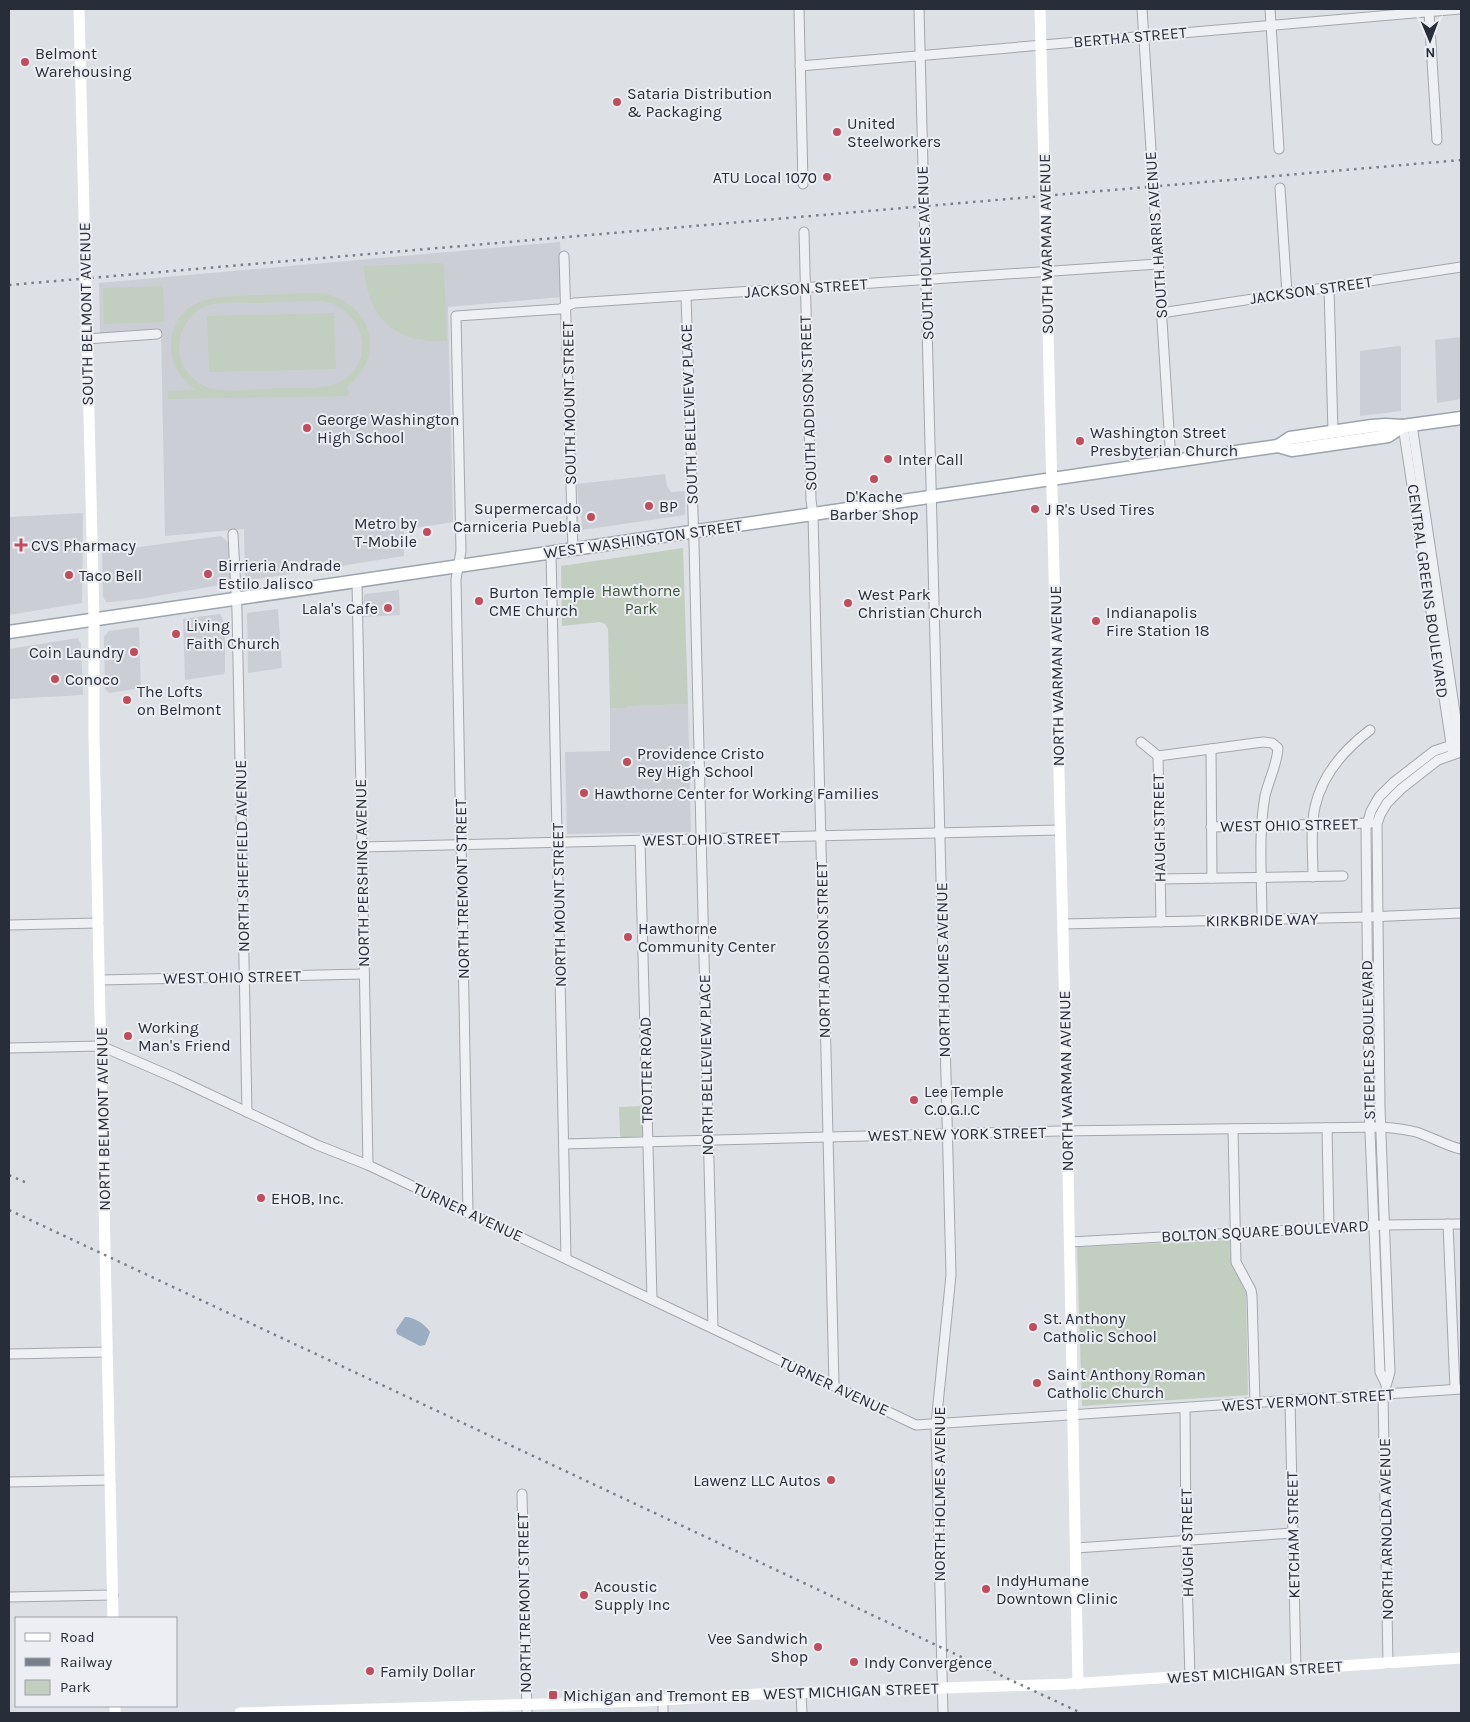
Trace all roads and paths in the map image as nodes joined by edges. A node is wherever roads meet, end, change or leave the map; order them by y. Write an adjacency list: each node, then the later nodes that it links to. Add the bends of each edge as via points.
1 (79, 9): 32 (main road, SOUTH BELMONT AVENUE)
2 (799, 9): 13 (street)
3 (919, 9): 12 (street, SOUTH HOLMES AVENUE)
4 (1040, 9): 11 (main road, SOUTH WARMAN AVENUE)
5 (1142, 9): 10 (street, SOUTH HARRIS AVENUE)
6 (1270, 9): 9 (street)
7 (1460, 9): 8 (street, BERTHA STREET)
8 (1429, 12): 9 (street, BERTHA STREET); 14 (street)
9 (1271, 25): 10 (street, BERTHA STREET); 15 (street)
10 (1143, 36): 11 (street, BERTHA STREET); 20 (street, SOUTH HARRIS AVENUE)
11 (1040, 45): 12 (street, BERTHA STREET); 22 (main road, SOUTH WARMAN AVENUE)
12 (920, 55): 13 (street, BERTHA STREET); 23 (street, SOUTH HOLMES AVENUE)
13 (800, 66): 16 (street)
14 (1437, 140)
15 (1279, 149)
16 (803, 184)
17 (1280, 188): 26 (street)
18 (804, 232): 25 (street, SOUTH ADDISON STREET)
19 (564, 256): 28 (street, SOUTH MOUNT STREET)
20 (1158, 264): 22 (street, JACKSON STREET); 29 (street, SOUTH HARRIS AVENUE)
21 (1461, 268): 24 (street, JACKSON STREET)
22 (1046, 272): 23 (street, JACKSON STREET); 38 (main road, SOUTH WARMAN AVENUE)
23 (926, 280): 25 (street, JACKSON STREET); 39 (street, SOUTH HOLMES AVENUE)
24 (1330, 287): 26 (street, JACKSON STREET); 35 (street)
25 (805, 288): 27 (street, JACKSON STREET); 40 (street, SOUTH ADDISON STREET)
26 (1287, 293): 29 (street, JACKSON STREET)
27 (686, 296): 28 (street, JACKSON STREET, via 574,302); 41 (street, SOUTH BELLEVIEW PLACE)
28 (566, 306): 30 (street, JACKSON STREET); 43 (street, SOUTH MOUNT STREET)
29 (1161, 313): 37 (street, SOUTH HARRIS AVENUE)
30 (456, 316): 45 (street, NORTH TREMONT STREET, via 461,551)
31 (157, 334): 32 (street)
32 (86, 339): 48 (main road, SOUTH BELMONT AVENUE)
33 (1461, 418): 34 (main road, WEST WASHINGTON STREET)
34 (1408, 426): 35 (main road, WEST WASHINGTON STREET, via 1385,425); 36 (main road, WEST WASHINGTON STREET, via 1388,436 1292,450); 52 (street, CENTRAL GREENS BOULEVARD)
35 (1333, 432): 36 (main road, WEST WASHINGTON STREET, via 1290,438)
36 (1278, 446): 37 (main road, WEST WASHINGTON STREET)
37 (1171, 461): 38 (main road, WEST WASHINGTON STREET)
38 (1051, 479): 39 (main road, WEST WASHINGTON STREET); 60 (main road, NORTH WARMAN AVENUE)
39 (932, 496): 40 (main road, WEST WASHINGTON STREET); 61 (street, NORTH HOLMES AVENUE)
40 (813, 514): 41 (main road, WEST WASHINGTON STREET); 62 (street, NORTH ADDISON STREET)
41 (693, 532): 43 (main road, WEST WASHINGTON STREET); 63 (street, NORTH BELLEVIEW PLACE)
42 (233, 534): 47 (street, NORTH SHEFFIELD AVENUE)
43 (573, 550): 44 (main road, WEST WASHINGTON STREET)
44 (551, 552): 45 (main road, WEST WASHINGTON STREET); 65 (street, NORTH MOUNT STREET)
45 (458, 566): 46 (main road, WEST WASHINGTON STREET); 66 (street, NORTH TREMONT STREET)
46 (356, 581): 47 (main road, WEST WASHINGTON STREET); 67 (street, NORTH PERSHING AVENUE)
47 (236, 599): 48 (main road, WEST WASHINGTON STREET); 82 (street, NORTH SHEFFIELD AVENUE)
48 (94, 620): 49 (main road, WEST WASHINGTON STREET); 78 (main road, NORTH BELMONT AVENUE)
49 (9, 632)
50 (1370, 730): 56 (street, via 1341,756 1326,778)
51 (1141, 742): 54 (street, HAUGH STREET)
52 (1458, 747): 55 (street, STEEPLES BOULEVARD, via 1434,751 1394,782 1379,797); 57 (street, STEEPLES BOULEVARD, via 1400,789 1387,803)
53 (1211, 749): 54 (street); 58 (street, via 1263,742 1272,742 1278,748); 59 (street)
54 (1158, 756): 72 (street, HAUGH STREET)
55 (1367, 822): 56 (street, WEST OHIO STREET); 57 (street, WEST OHIO STREET); 74 (street, STEEPLES BOULEVARD)
56 (1313, 824): 58 (street, WEST OHIO STREET); 69 (street)
57 (1377, 824): 75 (street, STEEPLES BOULEVARD)
58 (1262, 825): 59 (street, WEST OHIO STREET); 71 (street)
59 (1212, 826): 70 (street)
60 (1060, 830): 61 (street, WEST OHIO STREET); 79 (main road, NORTH WARMAN AVENUE)
61 (940, 833): 62 (street, WEST OHIO STREET); 92 (street, NORTH HOLMES AVENUE)
62 (820, 836): 63 (street, WEST OHIO STREET); 93 (street, NORTH ADDISON STREET)
63 (701, 839): 64 (street, WEST OHIO STREET); 94 (street, NORTH BELLEVIEW PLACE)
64 (640, 841): 65 (street, WEST OHIO STREET); 95 (street, TROTTER ROAD)
65 (558, 843): 66 (street, WEST OHIO STREET); 96 (street, NORTH MOUNT STREET)
66 (461, 845): 67 (street, WEST OHIO STREET); 99 (street, NORTH TREMONT STREET)
67 (362, 848): 81 (street, NORTH PERSHING AVENUE)
68 (1343, 876): 69 (street)
69 (1313, 877): 71 (street)
70 (1212, 878): 71 (street); 72 (street)
71 (1262, 878): 76 (street)
72 (1160, 879): 77 (street, HAUGH STREET)
73 (1461, 914): 75 (street, KIRKBRIDE WAY)
74 (1367, 917): 75 (street, KIRKBRIDE WAY); 76 (street, KIRKBRIDE WAY); 89 (street, STEEPLES BOULEVARD)
75 (1378, 917): 87 (street, STEEPLES BOULEVARD)
76 (1262, 920): 77 (street, KIRKBRIDE WAY)
77 (1161, 922): 79 (street, KIRKBRIDE WAY)
78 (98, 923): 80 (street); 83 (main road, NORTH BELMONT AVENUE)
79 (1063, 924): 91 (main road, NORTH WARMAN AVENUE)
80 (9, 925)
81 (364, 974): 82 (street, WEST OHIO STREET); 98 (street, NORTH PERSHING AVENUE)
82 (244, 977): 83 (street, WEST OHIO STREET); 86 (street, NORTH SHEFFIELD AVENUE)
83 (100, 980): 84 (main road, NORTH BELMONT AVENUE)
84 (101, 1046): 85 (street, TURNER AVENUE); 86 (street, TURNER AVENUE); 110 (main road, NORTH BELMONT AVENUE)
85 (9, 1048)
86 (247, 1112): 98 (street, TURNER AVENUE)
87 (1381, 1127): 89 (street, WEST NEW YORK STREET); 97 (street, WEST NEW YORK STREET, via 1416,1132); 102 (street, STEEPLES BOULEVARD)
88 (1327, 1128): 89 (street, WEST NEW YORK STREET); 90 (street, WEST NEW YORK STREET); 104 (street)
89 (1370, 1128): 103 (street, STEEPLES BOULEVARD)
90 (1233, 1129): 91 (street, WEST NEW YORK STREET); 105 (street)
91 (1067, 1131): 92 (street, WEST NEW YORK STREET); 106 (main road, NORTH WARMAN AVENUE)
92 (947, 1134): 93 (street, WEST NEW YORK STREET); 120 (street, NORTH HOLMES AVENUE, via 951,1283)
93 (828, 1137): 94 (street, WEST NEW YORK STREET); 113 (street, NORTH ADDISON STREET)
94 (708, 1140): 95 (street, WEST NEW YORK STREET); 109 (street, NORTH BELLEVIEW PLACE)
95 (648, 1142): 96 (street, WEST NEW YORK STREET); 108 (street, TROTTER ROAD)
96 (564, 1144): 107 (street, NORTH MOUNT STREET)
97 (1461, 1149)
98 (368, 1165): 99 (street, TURNER AVENUE)
99 (468, 1212): 107 (street, TURNER AVENUE)
100 (1448, 1224): 101 (street, BOLTON SQUARE BOULEVARD); 102 (street, BOLTON SQUARE BOULEVARD); 114 (street)
101 (1461, 1224)
102 (1384, 1225): 103 (street, BOLTON SQUARE BOULEVARD); 112 (street, STEEPLES BOULEVARD, via 1390,1372)
103 (1373, 1226): 104 (street, BOLTON SQUARE BOULEVARD); 112 (street, STEEPLES BOULEVARD, via 1380,1372)
104 (1329, 1228): 105 (street, BOLTON SQUARE BOULEVARD)
105 (1235, 1233): 106 (street, BOLTON SQUARE BOULEVARD); 117 (street, via 1236,1262 1252,1296)
106 (1070, 1242): 119 (main road, NORTH WARMAN AVENUE)
107 (566, 1258): 108 (street, TURNER AVENUE)
108 (652, 1299): 109 (street, TURNER AVENUE)
109 (713, 1328): 113 (street, TURNER AVENUE)
110 (108, 1352): 111 (street); 122 (main road, NORTH BELMONT AVENUE)
111 (9, 1354)
112 (1386, 1384): 115 (street, STEEPLES BOULEVARD)
113 (834, 1386): 121 (street, TURNER AVENUE)
114 (1458, 1389): 115 (street, WEST VERMONT STREET)
115 (1385, 1395): 116 (street, WEST VERMONT STREET); 132 (street, NORTH ARNOLDA AVENUE)
116 (1290, 1401): 117 (street, WEST VERMONT STREET); 125 (street, KETCHAM STREET)
117 (1255, 1403): 118 (street, WEST VERMONT STREET)
118 (1185, 1408): 119 (street, WEST VERMONT STREET); 126 (street, HAUGH STREET)
119 (1074, 1415): 120 (street, WEST VERMONT STREET); 127 (main road, NORTH WARMAN AVENUE)
120 (936, 1424): 121 (street, WEST VERMONT STREET); 136 (street, NORTH HOLMES AVENUE)
121 (916, 1425)
122 (110, 1480): 123 (street); 128 (main road, NORTH BELMONT AVENUE)
123 (9, 1482)
124 (522, 1494): 139 (street, NORTH TREMONT STREET)
125 (1294, 1533): 126 (street); 133 (street, KETCHAM STREET)
126 (1186, 1540): 127 (street); 134 (street, HAUGH STREET)
127 (1076, 1548): 135 (main road, NORTH WARMAN AVENUE)
128 (113, 1595): 129 (street); 130 (main road, NORTH BELMONT AVENUE)
129 (9, 1597)
130 (113, 1617)
131 (1461, 1658): 132 (main road, WEST MICHIGAN STREET)
132 (1388, 1663): 133 (main road, WEST MICHIGAN STREET)
133 (1296, 1669): 134 (main road, WEST MICHIGAN STREET)
134 (1190, 1677): 135 (main road, WEST MICHIGAN STREET)
135 (1078, 1684): 136 (main road, WEST MICHIGAN STREET)
136 (942, 1688): 137 (main road, WEST MICHIGAN STREET); 145 (street, NORTH HOLMES AVENUE)
137 (801, 1692): 138 (main road, WEST MICHIGAN STREET); 144 (street)
138 (663, 1700): 139 (main road, WEST MICHIGAN STREET); 143 (street)
139 (527, 1709): 140 (main road, WEST MICHIGAN STREET)
140 (391, 1711): 142 (main road, WEST MICHIGAN STREET)
141 (240, 1713): 142 (main road, WEST MICHIGAN STREET)
142 (252, 1713)
143 (663, 1713)
144 (802, 1713)
145 (943, 1713)

